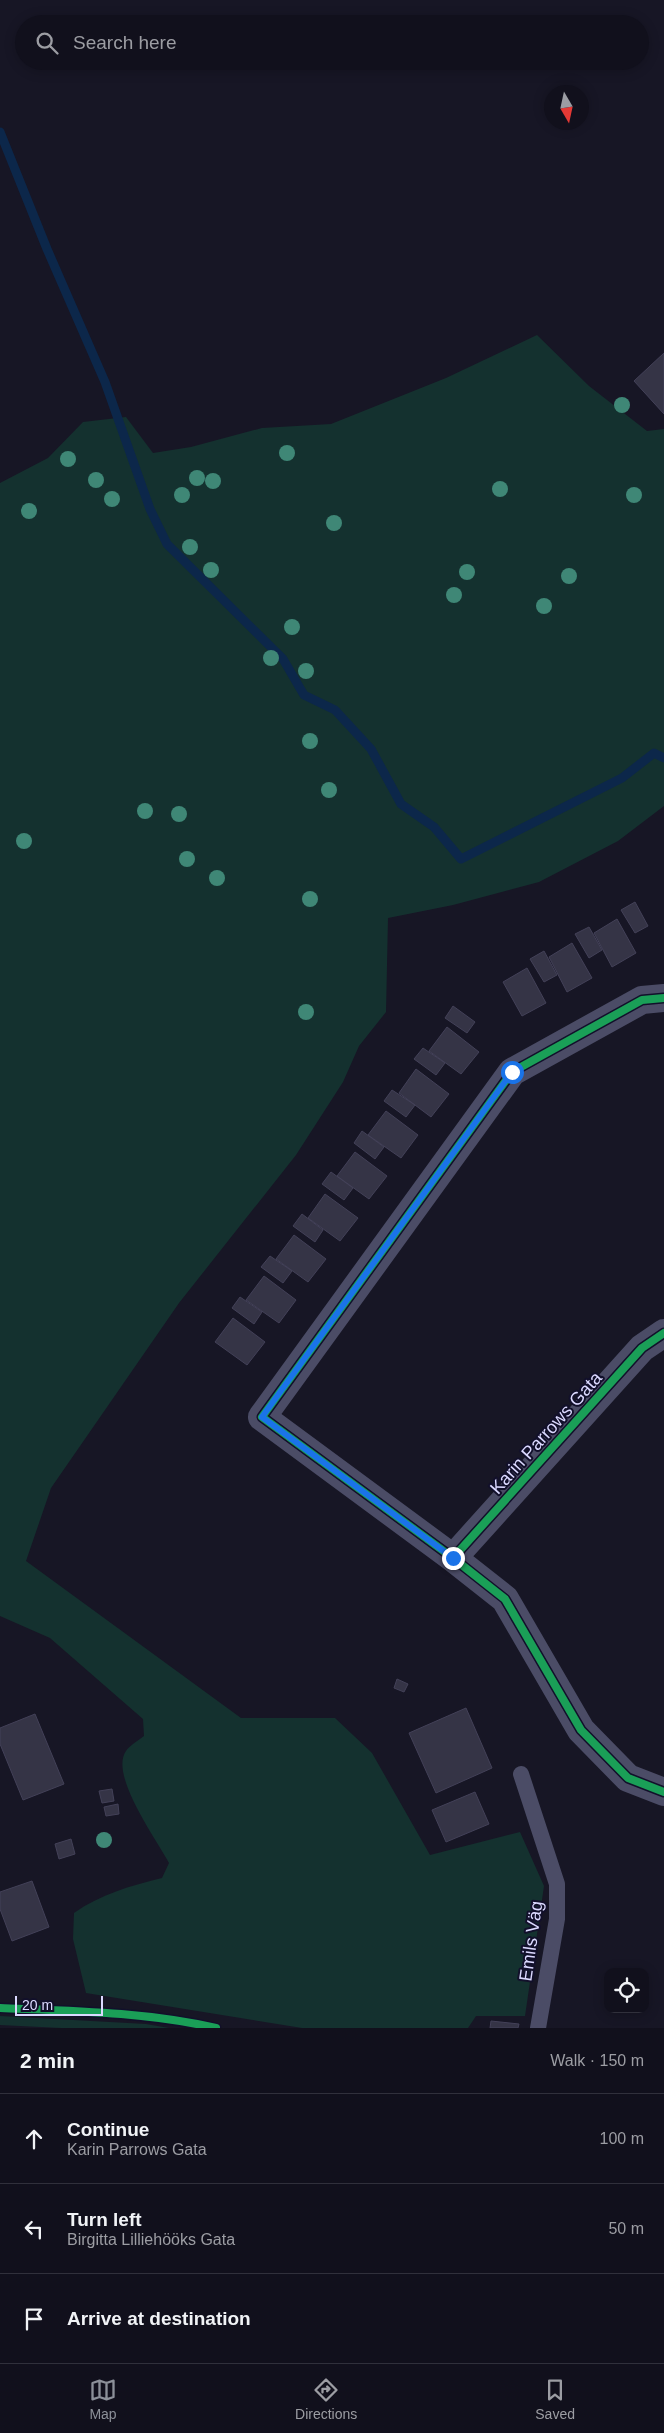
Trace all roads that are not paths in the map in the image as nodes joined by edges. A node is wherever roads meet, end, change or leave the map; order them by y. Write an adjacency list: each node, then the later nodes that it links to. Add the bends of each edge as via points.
1 (664, 998): 3 (street, via 642,1000 512,1072 262,1417)
2 (664, 1333): 3 (street, Karin Parrows Gata, via 642,1348)
3 (453, 1558): 5 (street, via 505,1599 581,1730 628,1778)
4 (521, 1774): 6 (lane, Emils Väg, via 557,1884 557,1919)
5 (664, 1792)
6 (538, 2028)

